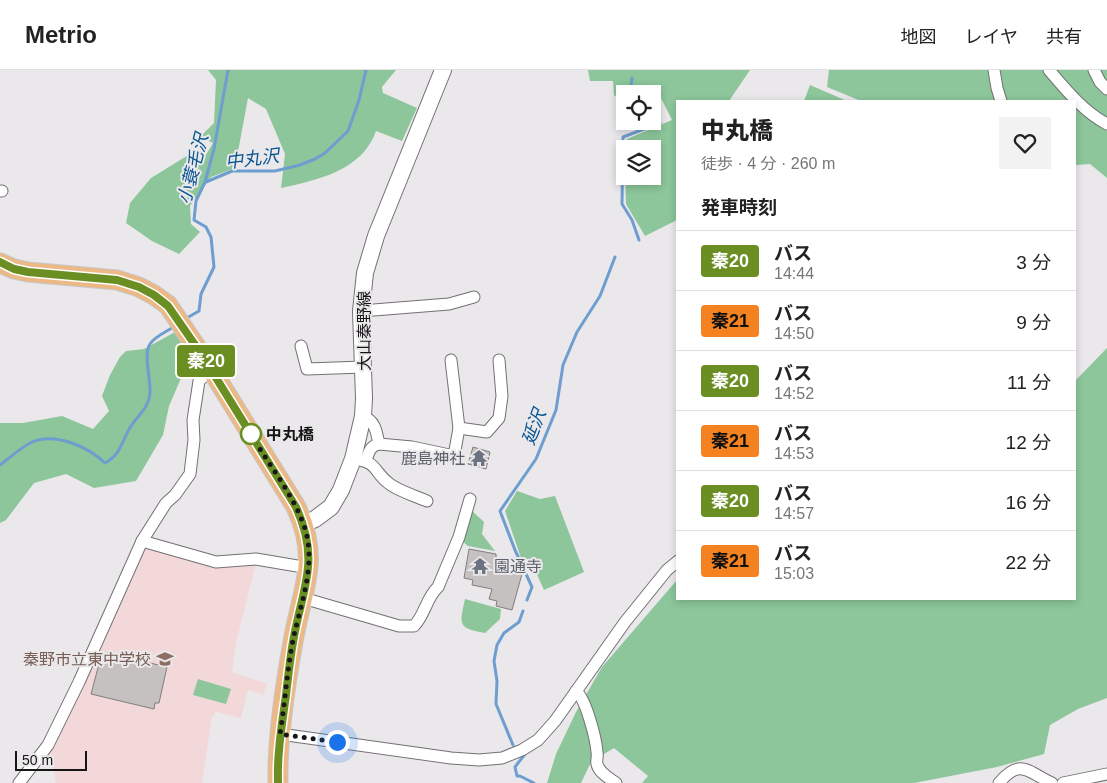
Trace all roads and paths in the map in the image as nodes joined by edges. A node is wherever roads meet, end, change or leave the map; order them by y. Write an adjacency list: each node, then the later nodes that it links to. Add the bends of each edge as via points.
1 (443, 70): 10 (main road, 大山秦野線, via 376,236 365,273)
2 (994, 70): 6 (street)
3 (1049, 70): 7 (street, via 1094,117)
4 (1094, 70): 5 (street)
5 (1107, 89)
6 (1001, 100)
7 (1107, 124)
8 (0, 263): 15 (main road, via 28,272 117,280 154,295 177,317)
9 (474, 297): 10 (street, via 449,304)
10 (361, 311): 14 (main road, 大山秦野線)
11 (301, 346): 14 (street, via 307,369)
12 (451, 360): 17 (street)
13 (499, 360): 17 (street, via 502,396 499,418 487,432)
14 (363, 367): 16 (main road, 大山秦野線)
15 (210, 369): 22 (main road); 23 (street, via 199,381 190,474 166,503)
16 (363, 416): 18 (street, via 375,426); 19 (main road, 大山秦野線)
17 (459, 428): 18 (street, via 454,456)
18 (379, 444): 19 (street)
19 (360, 459): 21 (street, via 372,464 398,490); 22 (main road, 大山秦野線, via 331,507)
20 (470, 499): 26 (street, via 438,588 414,626 399,626)
21 (427, 501)
22 (304, 524): 25 (main road, via 309,544)
23 (142, 541): 25 (street, via 216,562 256,559); 30 (street, via 48,745)
24 (676, 563): 27 (street, via 642,599)
25 (309, 568): 26 (main road)
26 (303, 598): 28 (main road, via 293,641)
27 (576, 691): 28 (street, via 538,740 502,758 451,758); 32 (street, via 590,722 598,754 596,764 601,773)
28 (280, 734): 31 (main road)
29 (1107, 774): 35 (street)
30 (19, 783)
31 (278, 783)
32 (616, 783)
33 (999, 783): 34 (street, via 1012,771 1022,768)
34 (1052, 783)
35 (1063, 783)

